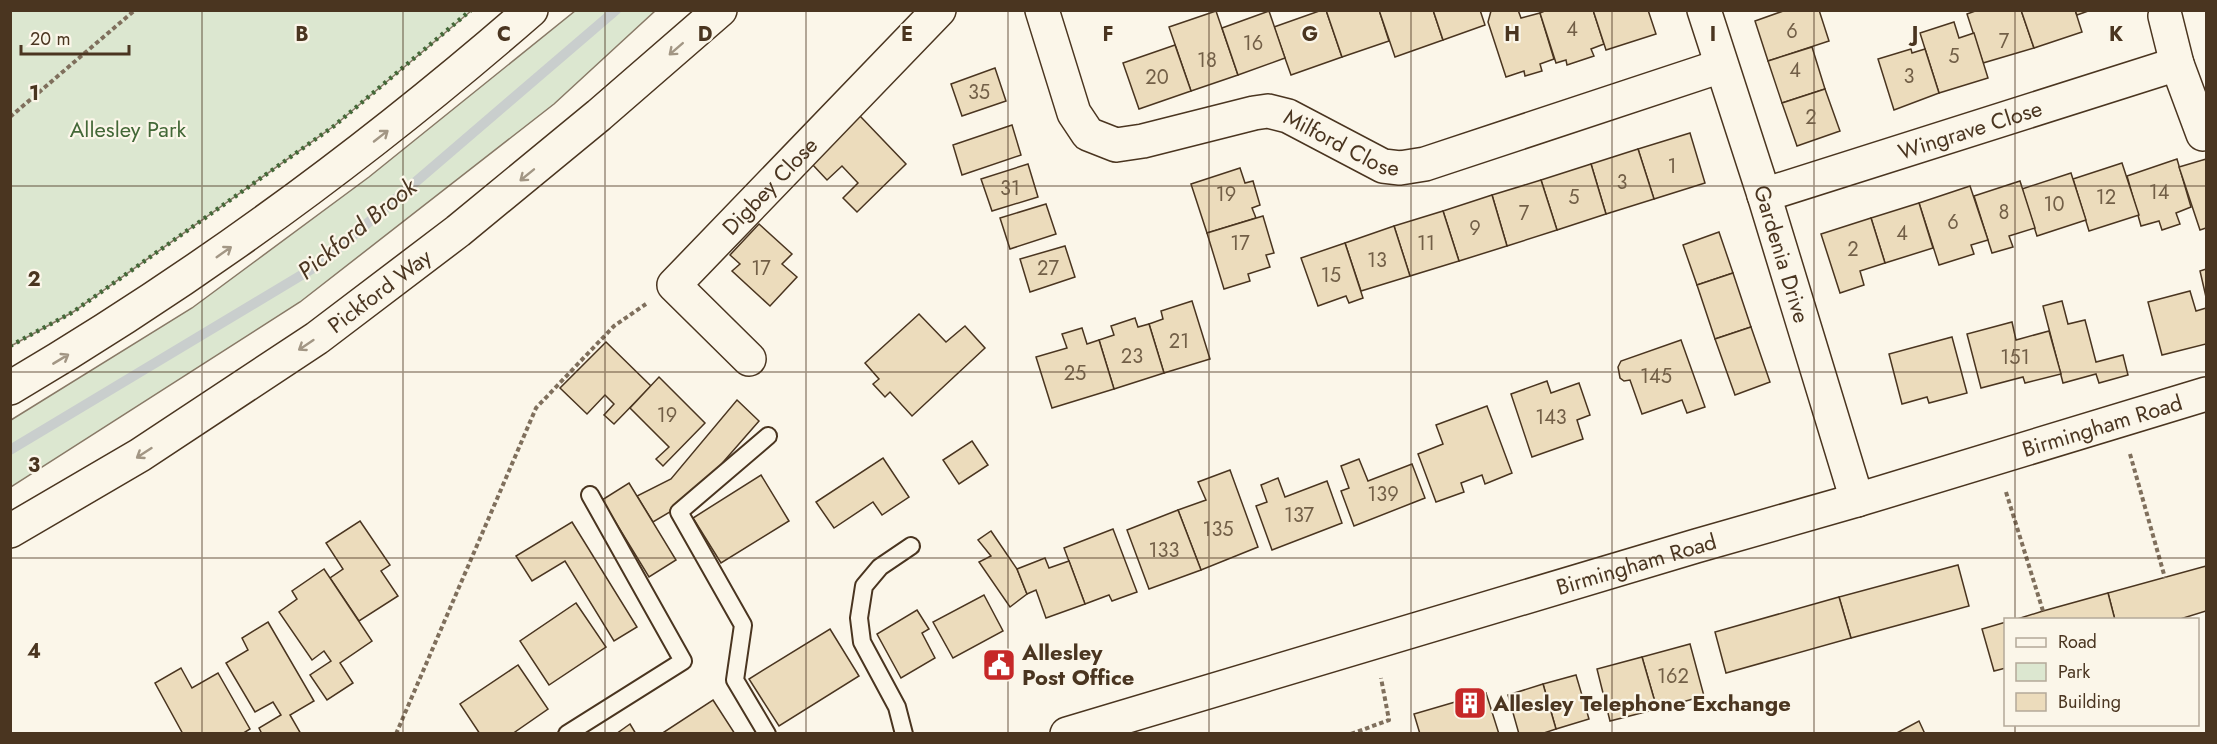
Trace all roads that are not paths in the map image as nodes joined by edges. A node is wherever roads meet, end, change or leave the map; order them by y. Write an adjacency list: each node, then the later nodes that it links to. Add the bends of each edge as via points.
1 (531, 10): 12 (main road, one-way to 1, via 117,324 266,223 384,133)
2 (720, 10): 17 (main road, Pickford Way, one-way to 17, via 484,209 317,338 140,455)
3 (939, 10): 11 (main road, Digbey Close, via 674,285)
4 (1042, 10): 8 (main road, Milford Close, via 1074,113 1088,134 1116,145 1268,111 1288,116 1383,166 1400,168 1425,164)
5 (1704, 10): 8 (main road, Gardenia Drive)
6 (2165, 16): 7 (main road)
7 (2177, 64): 9 (main road); 10 (main road, Wingrave Close)
8 (1721, 66): 10 (main road, Gardenia Drive)
9 (2203, 134)
10 (1764, 195): 16 (main road, Gardenia Drive)
11 (749, 359)
12 (10, 388)
13 (2206, 394): 16 (main road, Birmingham Road)
14 (768, 436): 20 (lane, via 679,512 743,625 735,680)
15 (590, 495): 19 (lane, via 683,661)
16 (1857, 500): 22 (main road, Birmingham Road)
17 (10, 531)
18 (911, 546): 21 (lane, via 880,567 864,586 859,618 862,642 897,707)
19 (567, 734)
20 (767, 734)
21 (904, 734)
22 (1067, 734)

